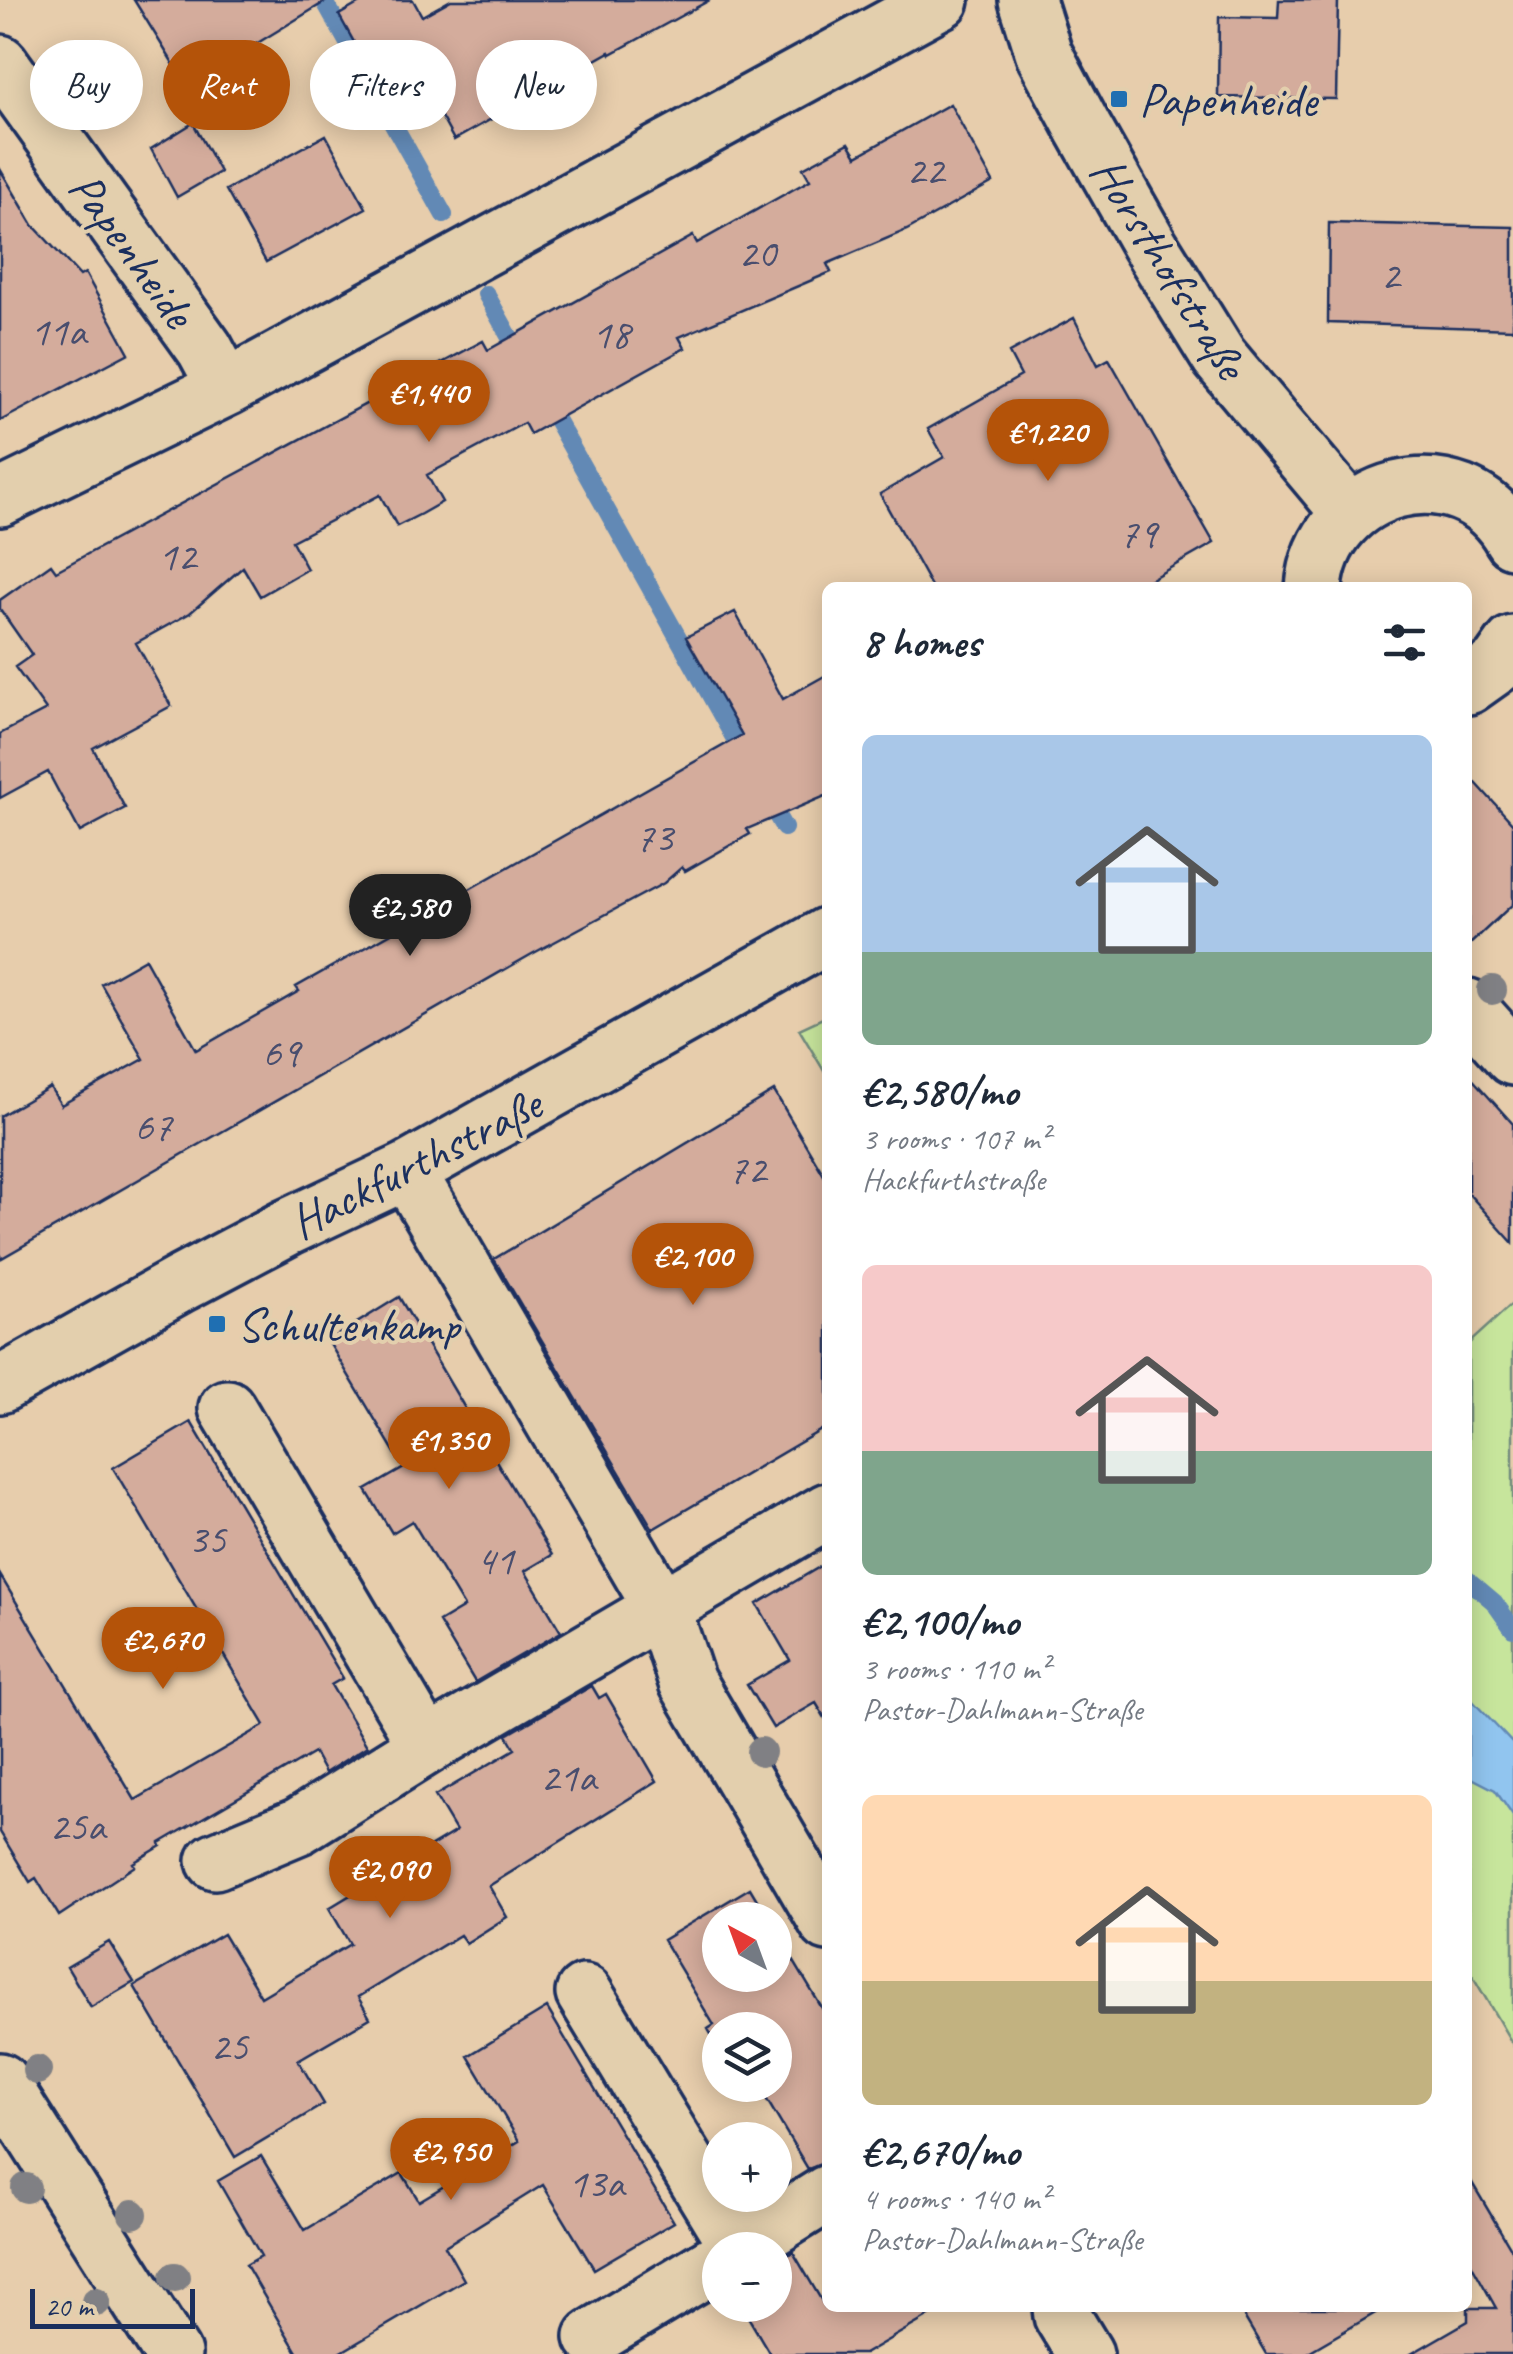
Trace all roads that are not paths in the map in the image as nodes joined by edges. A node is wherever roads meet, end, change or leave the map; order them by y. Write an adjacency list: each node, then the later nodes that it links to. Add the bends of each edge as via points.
1 (941, 0): 4 (street)
2 (1028, 0): 6 (street, Horsthofstraße, via 1044,54 1209,340)
3 (0, 63): 4 (street, Papenheide)
4 (226, 388): 5 (street)
5 (0, 498)
6 (1350, 512): 7 (street, via 1402,487 1436,486); 8 (street, via 1328,539)
7 (1508, 519)
8 (1315, 582)
9 (1513, 644): 10 (street)
10 (1472, 683)
11 (822, 938): 14 (street, Hackfurthstraße)
12 (1472, 1011): 13 (street)
13 (1513, 1057)
14 (407, 1171): 15 (street, Hackfurthstraße, via 182,1282); 18 (street)
15 (0, 1385)
16 (228, 1408): 19 (street)
17 (822, 1515): 18 (street)
18 (663, 1610): 19 (street); 21 (street, via 687,1682)
19 (427, 1746): 20 (street, via 299,1826)
20 (215, 1861)
21 (822, 1912)
22 (584, 1993): 25 (street)
23 (0, 2080): 30 (street)
24 (822, 2198): 26 (street)
25 (728, 2232)
26 (766, 2232)
27 (702, 2271): 29 (street)
28 (1061, 2312): 31 (street)
29 (593, 2337)
30 (173, 2354)
31 (1084, 2354)

